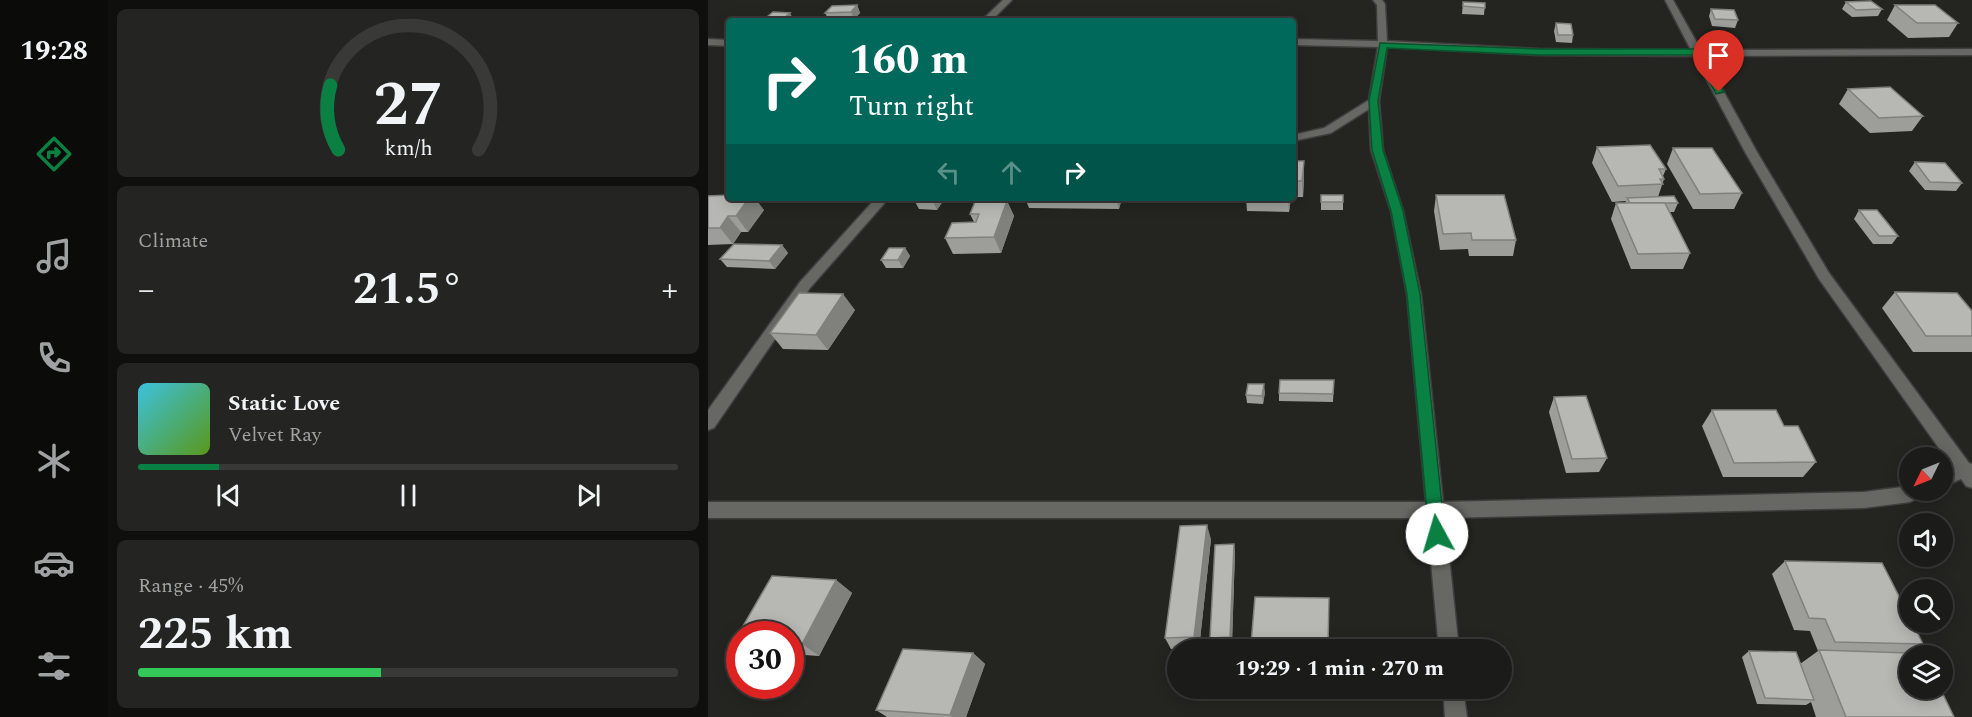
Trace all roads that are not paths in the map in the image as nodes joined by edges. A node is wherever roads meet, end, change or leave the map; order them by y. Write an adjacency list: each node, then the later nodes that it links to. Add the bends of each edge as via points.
1 (1008, 0): 4 (street)
2 (1377, 0): 8 (street, via 1381,4)
3 (1670, 0): 9 (street)
4 (989, 18)
5 (708, 42): 7 (street)
6 (1296, 42): 8 (street)
7 (726, 43)
8 (1383, 45): 9 (street, via 1539,52); 11 (street)
9 (1698, 52): 10 (street); 15 (street, via 1824,276)
10 (1972, 52)
11 (1374, 101): 12 (street, via 1327,131); 19 (street, via 1377,150 1397,211 1413,294)
12 (1296, 137)
13 (880, 201): 14 (street, via 805,285)
14 (708, 423)
15 (1970, 474): 16 (street)
16 (1953, 478)
17 (1899, 495): 19 (street, via 1864,500)
18 (708, 510): 19 (street)
19 (1435, 510): 20 (street)
20 (1448, 639)
21 (1454, 699): 22 (street)
22 (1456, 717)

